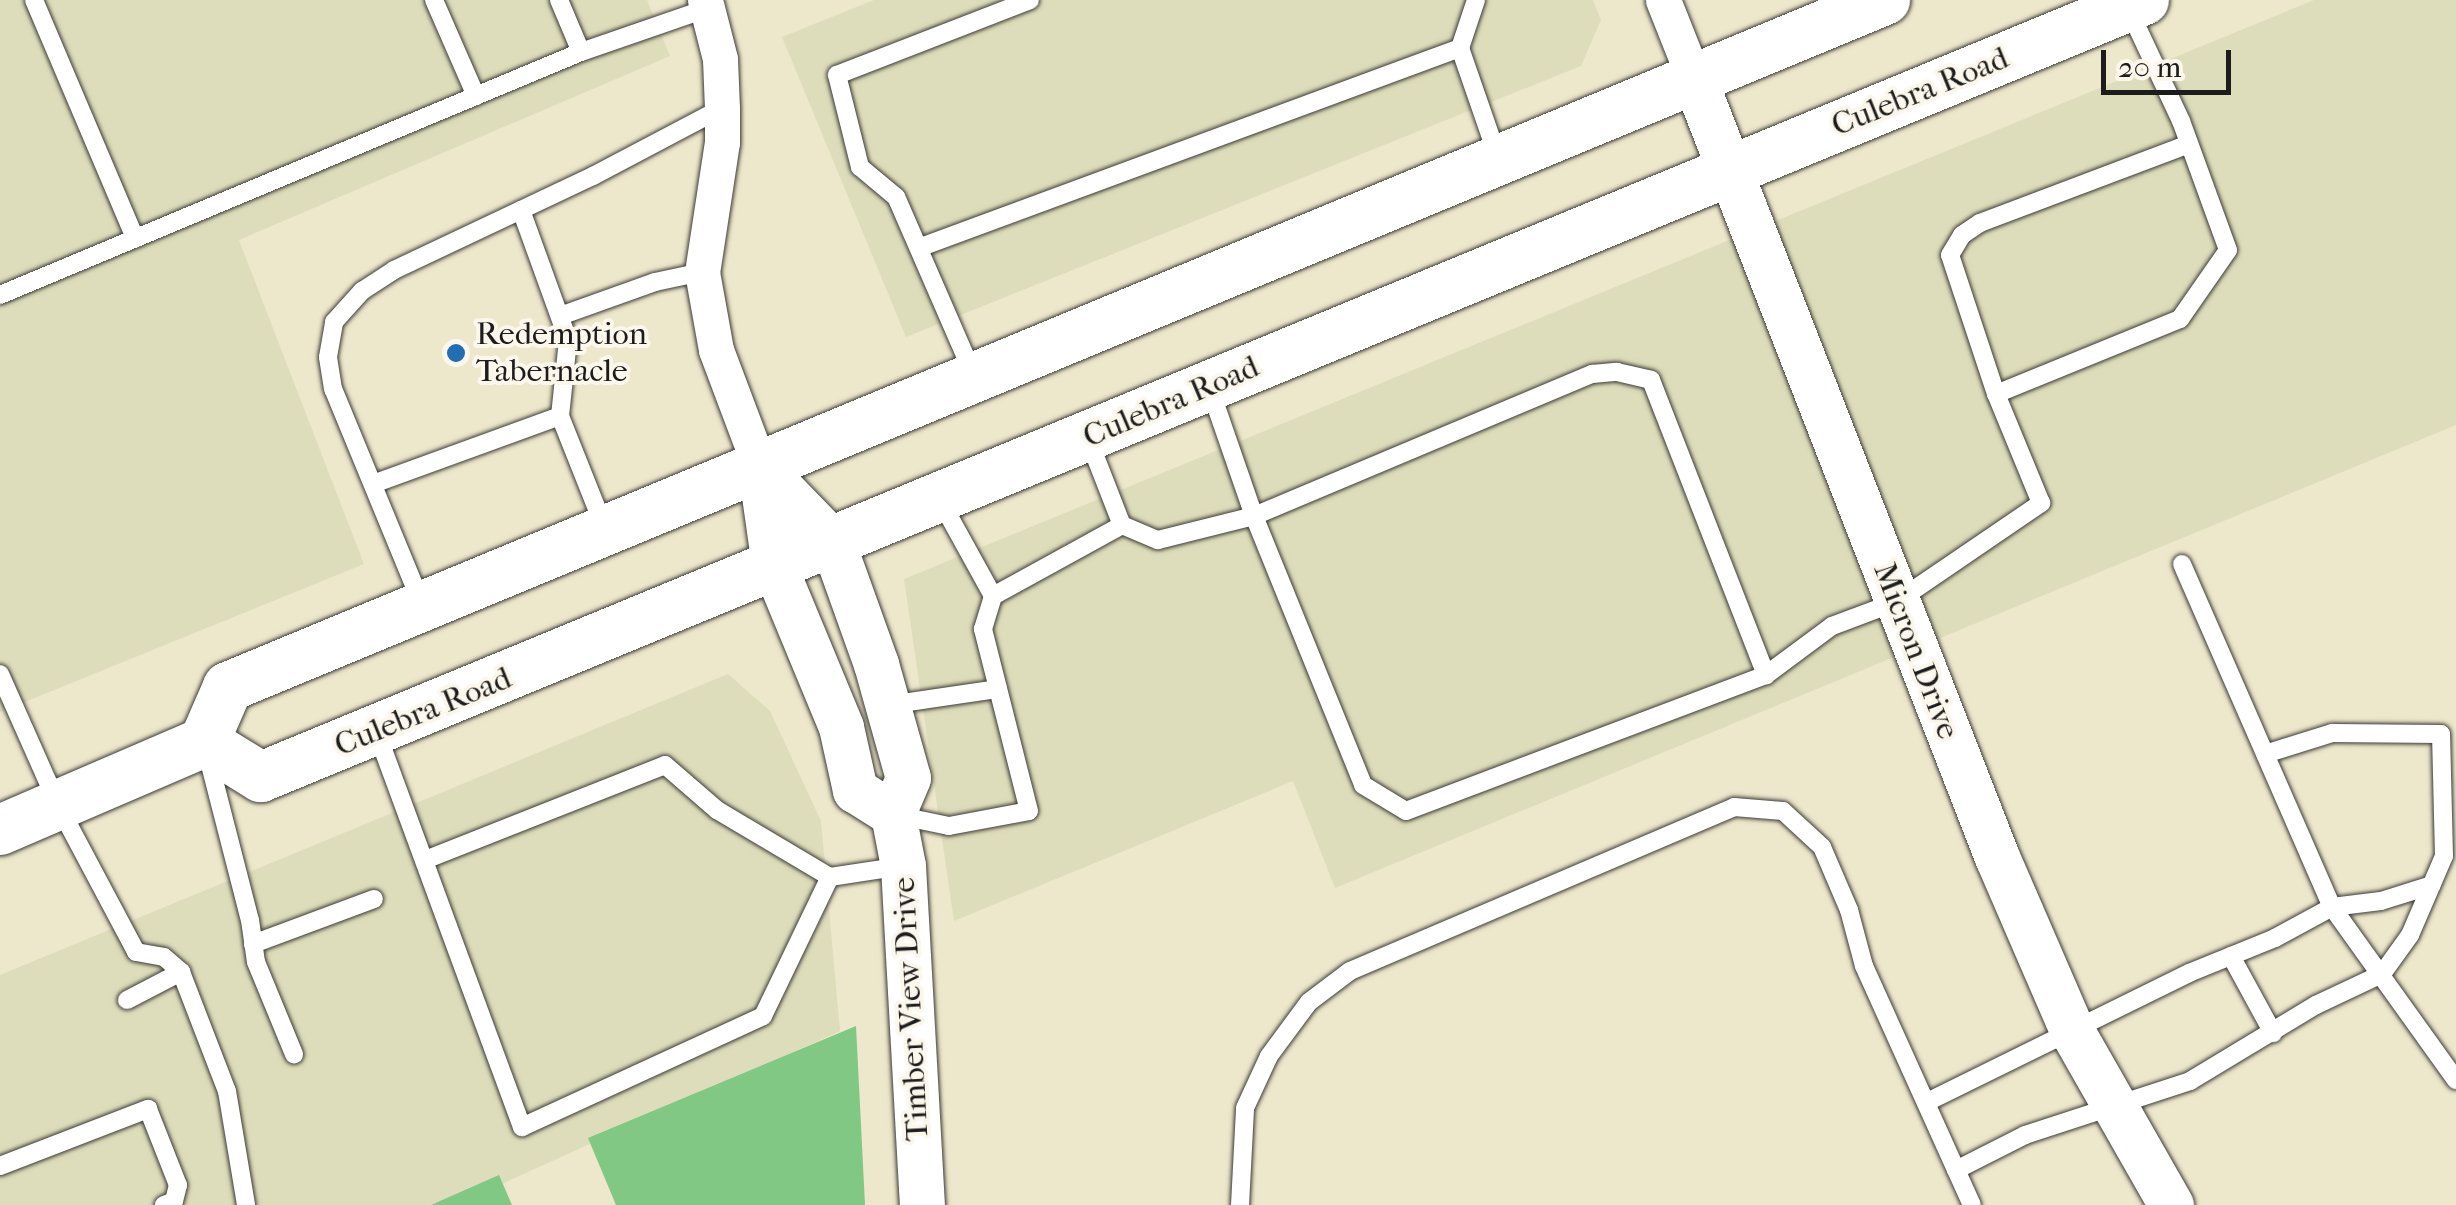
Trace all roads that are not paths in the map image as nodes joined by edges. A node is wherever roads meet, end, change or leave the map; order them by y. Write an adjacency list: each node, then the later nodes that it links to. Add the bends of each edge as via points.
1 (34, 0): 19 (lane)
2 (434, 0): 13 (lane)
3 (559, 0): 11 (lane)
4 (1030, 0): 20 (lane, via 837,75 860,168 896,197)
5 (1476, 0): 10 (lane)
6 (1663, 0): 12 (street)
7 (1877, 1): 12 (main road)
8 (2136, 3): 15 (lane); 17 (main road, Culebra Road)
9 (706, 4): 11 (lane); 14 (street, Timber View Drive, via 720,59)
10 (1460, 48): 16 (lane); 20 (lane)
11 (581, 52): 13 (lane)
12 (1695, 81): 16 (main road); 17 (street, Micron Drive)
13 (476, 96): 19 (lane)
14 (722, 108): 18 (lane); 21 (street, Timber View Drive)
15 (2189, 144): 26 (lane, via 2228,250 2180,319); 26 (lane, via 1962,235 1950,255)
16 (1499, 160): 24 (main road)
17 (1730, 168): 25 (main road, Culebra Road); 39 (street, Micron Drive)
18 (521, 210): 23 (lane); 30 (lane, via 394,270 362,291 334,322 328,357 333,389)
19 (135, 238): 22 (lane)
20 (921, 246): 24 (lane)
21 (702, 272): 23 (lane); 29 (street, Timber View Drive, via 716,350)
22 (0, 294)
23 (560, 316): 27 (lane, via 568,340)
24 (974, 376): 29 (main road)
25 (1209, 386): 28 (main road, Culebra Road); 32 (lane)
26 (1996, 394): 39 (lane, via 2041,502)
27 (560, 416): 30 (lane); 34 (lane)
28 (1088, 437): 31 (main road, Culebra Road); 33 (lane)
29 (760, 467): 34 (main road); 35 (street, Timber View Drive); 37 (street, Timber View Drive)
30 (373, 484): 40 (lane)
31 (939, 500): 35 (main road, Culebra Road); 38 (lane)
32 (1254, 516): 33 (lane, via 1158,540); 42 (lane, via 1363,786 1406,812); 42 (lane, via 1592,374 1651,380)
33 (1122, 525): 38 (lane)
34 (606, 530): 40 (main road)
35 (832, 541): 37 (main road, Culebra Road); 44 (street, Timber View Drive)
36 (2182, 564): 47 (lane)
37 (774, 565): 45 (main road, Culebra Road); 49 (street, Timber View Drive, via 841,727 855,790)
38 (993, 596): 43 (lane, via 983,629)
39 (1896, 602): 42 (lane, via 1832,626); 62 (street, Micron Drive)
40 (423, 607): 46 (main road, via 228,687)
41 (0, 674): 48 (lane)
42 (1766, 676)
43 (998, 689): 44 (lane); 49 (lane, via 1029,810 949,826)
44 (888, 705): 49 (street, Timber View Drive, via 908,778)
45 (376, 732): 46 (main road, Culebra Road, via 261,778); 51 (lane)
46 (204, 742): 48 (main road); 57 (lane)
47 (2265, 754): 54 (lane, via 2332,734 2441,734 2444,856); 56 (lane)
48 (58, 805): 50 (main road); 59 (lane, via 136,952 164,957)
49 (893, 814): 52 (street, Timber View Drive)
50 (0, 830)
51 (425, 860): 53 (lane, via 665,765 717,810); 53 (lane, via 522,1128 763,1016)
52 (903, 866): 53 (lane); 72 (street, Timber View Drive)
53 (830, 877)
54 (2432, 885): 56 (lane); 60 (lane, via 2410,935)
55 (374, 900): 57 (lane)
56 (2332, 907): 58 (lane); 60 (lane)
57 (253, 944): 64 (lane)
58 (2230, 956): 62 (lane); 63 (lane)
59 (180, 972): 61 (lane); 71 (lane, via 227,1090)
60 (2382, 974): 63 (lane); 65 (lane)
61 (127, 1000)
62 (2073, 1033): 66 (lane); 67 (street, Micron Drive)
63 (2273, 1033): 67 (lane, via 2190,1081)
64 (294, 1054)
65 (2456, 1080)
66 (1927, 1102): 69 (lane); 73 (lane, via 1864,966 1850,910 1822,846 1783,811 1734,807 1350,971 1309,1002 1270,1056 1244,1108)
67 (2112, 1106): 69 (lane, via 2025,1135); 75 (street, Micron Drive)
68 (0, 1166): 70 (lane, via 148,1108 178,1185 174,1201)
69 (1956, 1170): 74 (lane)
70 (164, 1205)
71 (246, 1205)
72 (922, 1205)
73 (1240, 1205)
74 (1972, 1205)
75 (2171, 1205)

